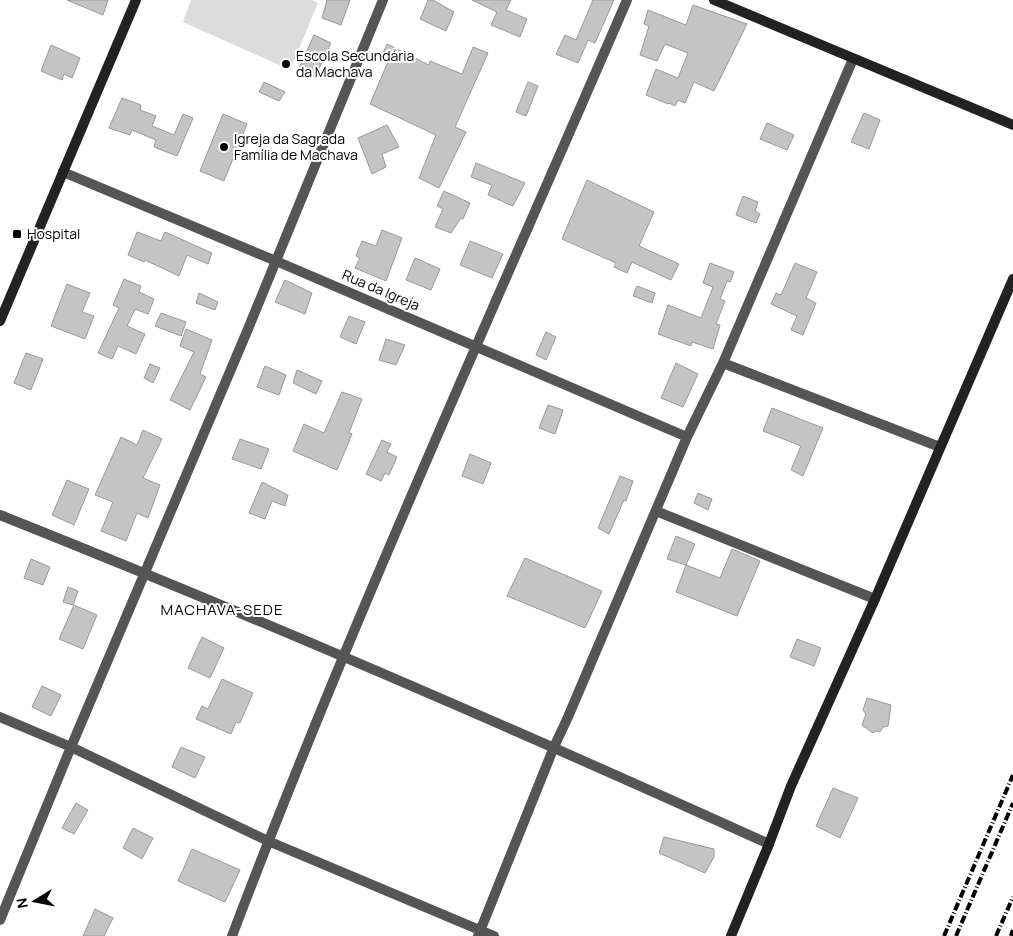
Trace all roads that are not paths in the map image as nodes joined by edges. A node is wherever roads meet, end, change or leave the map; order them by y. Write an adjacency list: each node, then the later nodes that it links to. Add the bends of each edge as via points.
1 (136, 0): 7 (street)
2 (383, 0): 8 (street)
3 (627, 0): 11 (street)
4 (714, 0): 5 (street)
5 (853, 59): 6 (street); 12 (street)
6 (1013, 126)
7 (63, 172): 8 (street, Rua da Igreja); 10 (street)
8 (276, 260): 11 (street, Rua da Igreja); 17 (street)
9 (1013, 279): 14 (street)
10 (0, 321)
11 (477, 346): 13 (street, Rua da Igreja); 19 (street)
12 (723, 364): 13 (street); 14 (street)
13 (687, 437): 15 (street)
14 (940, 447): 18 (street)
15 (656, 511): 18 (street); 21 (street)
16 (0, 515): 17 (street)
17 (146, 573): 19 (street); 22 (street)
18 (875, 600): 24 (street, via 791,786)
19 (343, 657): 21 (street); 23 (street)
20 (0, 717): 22 (street)
21 (554, 747): 24 (street); 26 (street)
22 (70, 748): 23 (street); 25 (street)
23 (268, 840): 26 (street); 27 (street)
24 (769, 844): 29 (street)
25 (0, 920)
26 (479, 933): 28 (street)
27 (232, 936)
28 (494, 936)
29 (731, 936)

